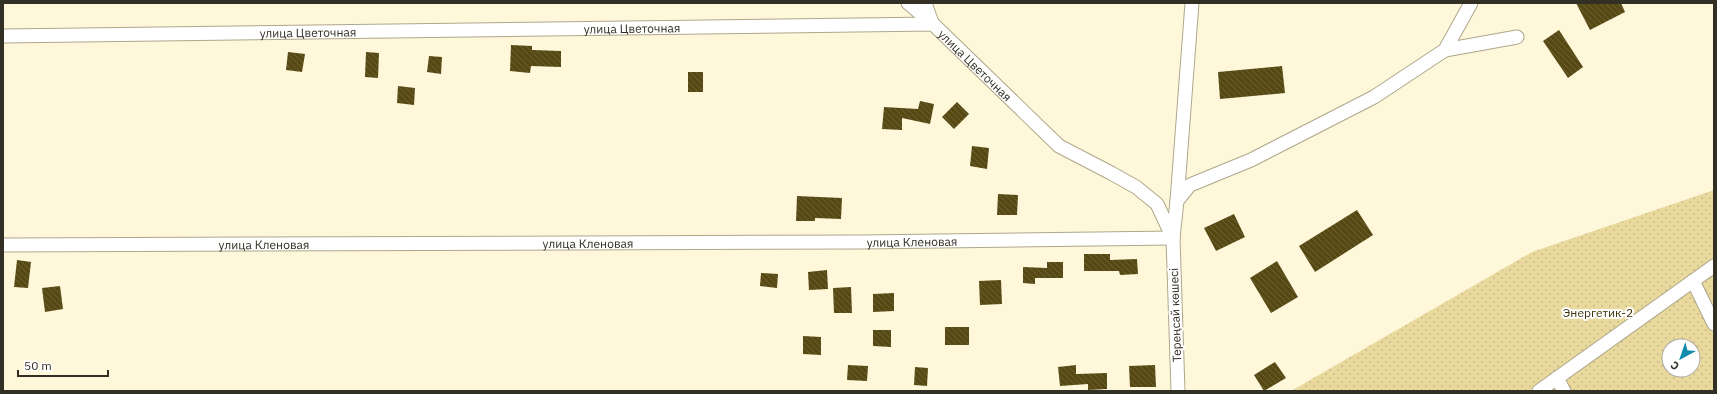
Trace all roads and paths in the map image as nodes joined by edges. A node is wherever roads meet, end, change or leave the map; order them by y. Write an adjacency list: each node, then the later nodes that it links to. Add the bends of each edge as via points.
1 (908, 3): 5 (street)
2 (925, 3): 5 (street)
3 (1192, 3): 9 (street, Тереңсай көшесі)
4 (1471, 3): 8 (street)
5 (933, 24): 6 (street, улица Цветочная); 10 (street, улица Цветочная, via 1059,146 1136,187 1157,204)
6 (3, 36)
7 (1517, 36): 8 (street)
8 (1445, 50): 9 (street, via 1374,97 1251,160 1190,185)
9 (1177, 201): 10 (street, Тереңсай көшесі)
10 (1173, 238): 11 (street, улица Кленовая); 16 (street, Тереңсай көшесі)
11 (3, 245)
12 (1714, 266): 13 (street)
13 (1693, 281): 14 (street); 15 (street)
14 (1714, 324)
15 (1557, 378): 17 (street); 18 (street)
16 (1178, 391)
17 (1539, 391)
18 (1564, 391)

